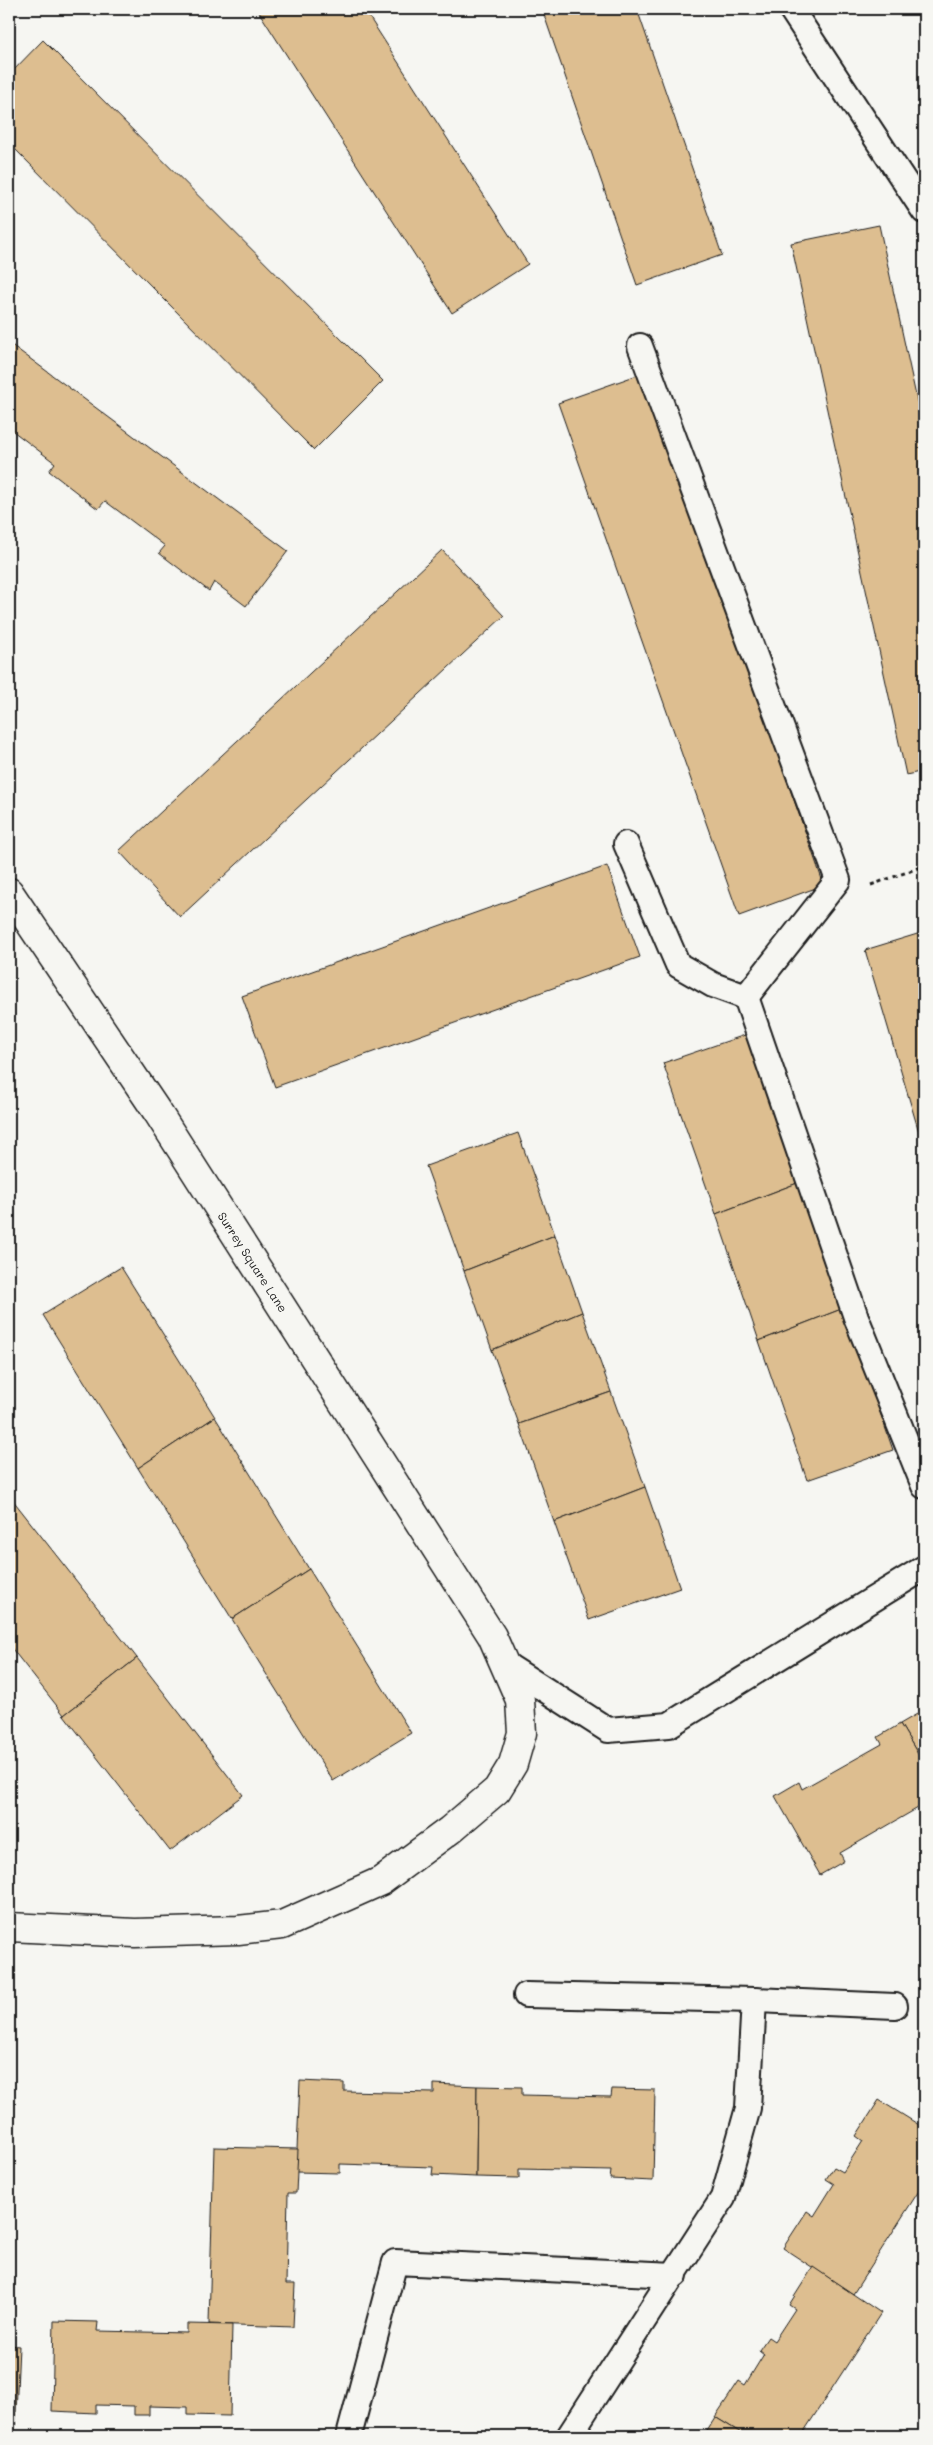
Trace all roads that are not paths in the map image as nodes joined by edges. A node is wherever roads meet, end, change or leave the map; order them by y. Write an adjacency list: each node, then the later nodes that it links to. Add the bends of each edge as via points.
1 (791, 9): 2 (lane)
2 (924, 211)
3 (640, 346): 6 (lane, via 838,880)
4 (626, 844): 6 (lane, via 678,965 713,986)
5 (9, 892): 9 (street, Surrey Square Lane, via 158,1113 492,1636)
6 (746, 997): 7 (lane, via 856,1317)
7 (924, 1486)
8 (924, 1568): 9 (lane, via 669,1725 608,1730)
9 (504, 1664): 10 (street, Surrey Square Lane, via 520,1700 522,1733 513,1764 496,1790 450,1830 382,1881 282,1924 247,1929 135,1933)
10 (9, 1927)
11 (526, 1995): 12 (lane)
12 (754, 2000): 13 (lane); 14 (lane, via 748,2108 723,2198)
13 (895, 2006)
14 (675, 2275): 15 (lane, via 395,2262); 16 (lane)
15 (349, 2436)
16 (569, 2436)

